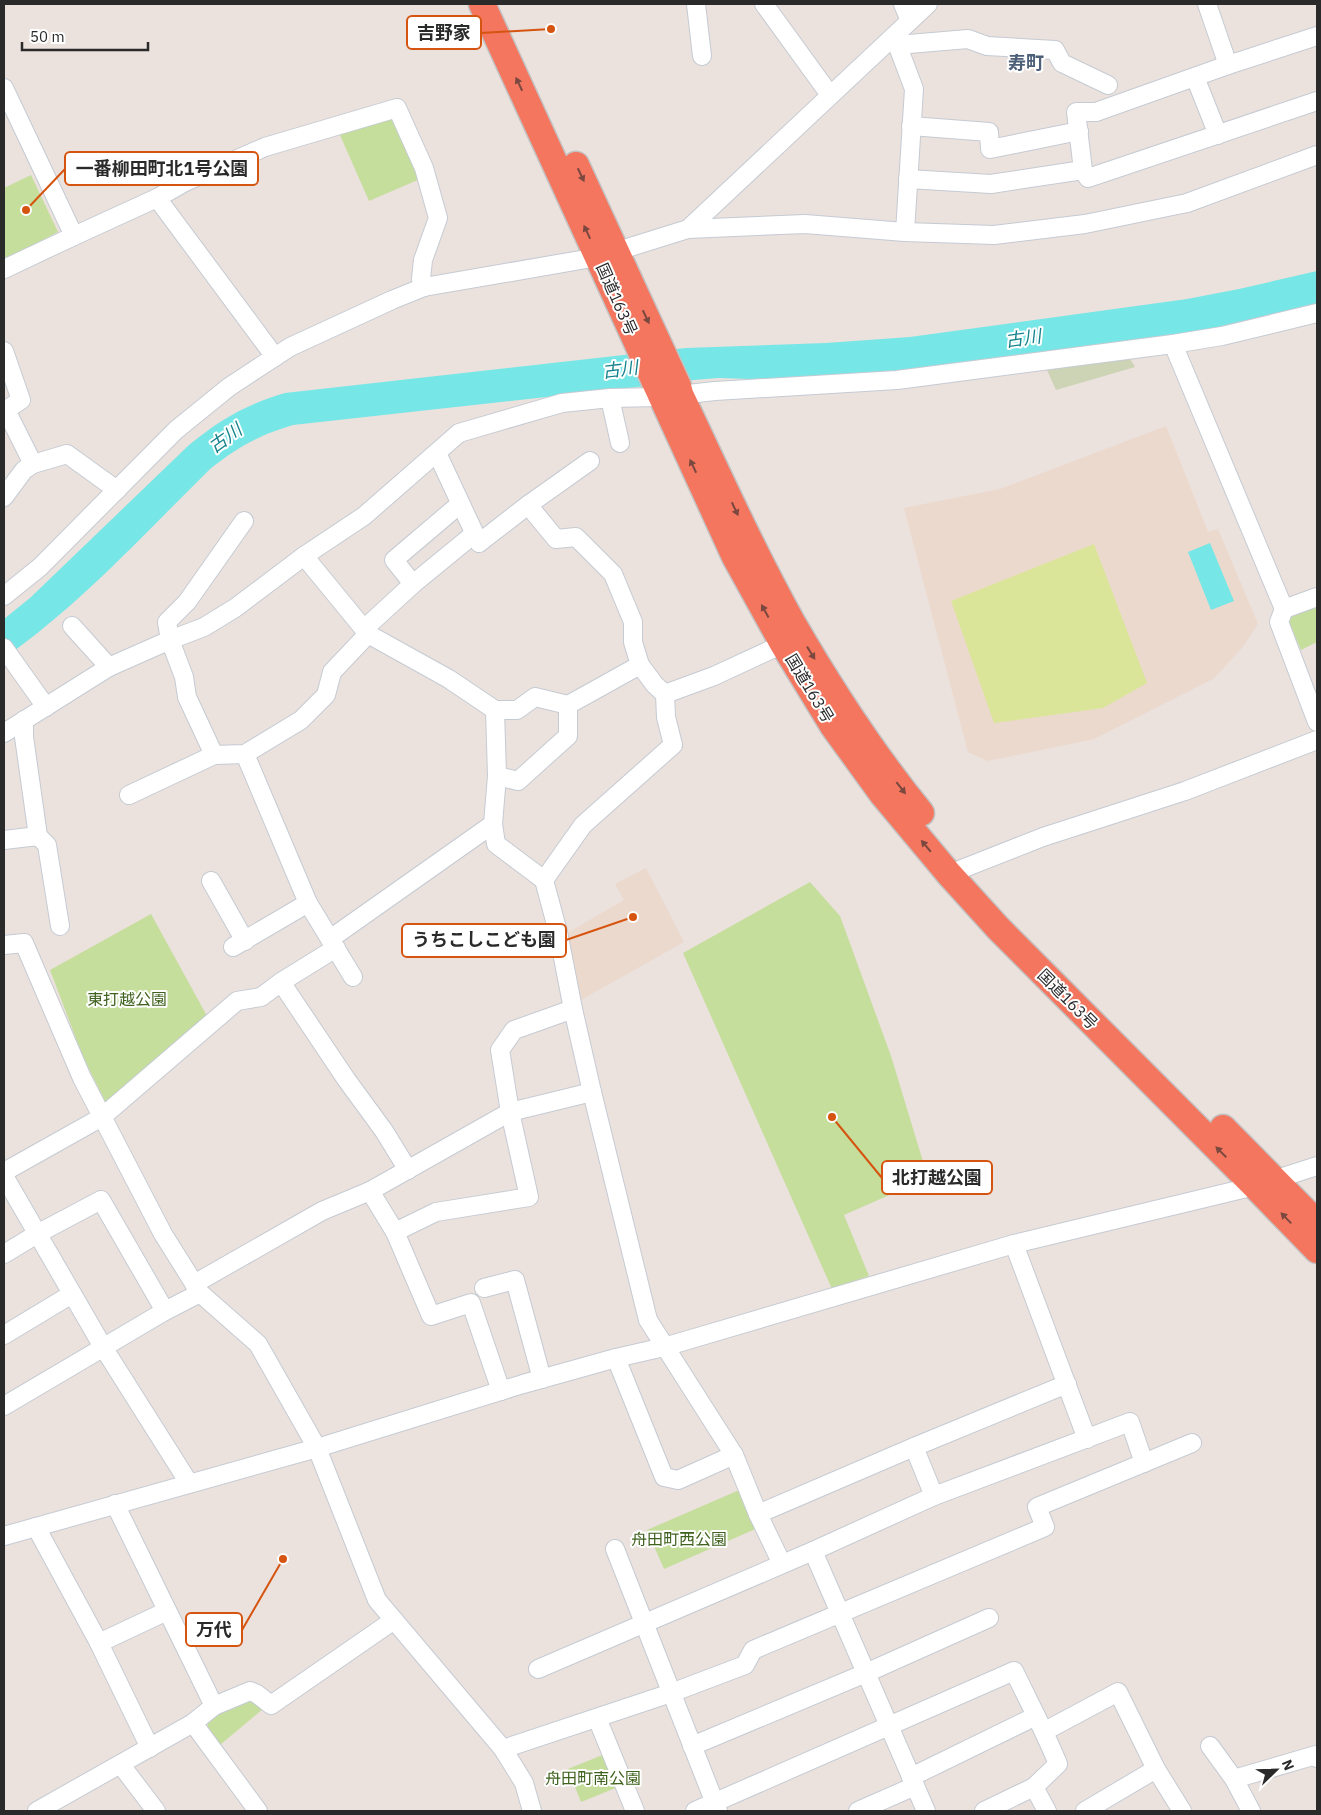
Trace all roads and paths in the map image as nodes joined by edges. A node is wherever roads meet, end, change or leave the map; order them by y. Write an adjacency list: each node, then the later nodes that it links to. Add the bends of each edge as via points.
1 (482, 4): 28 (highway, 国道163号, one-way to 1)
2 (501, 4): 28 (highway, 国道163号, one-way to 28)
3 (696, 4): 11 (street)
4 (764, 4): 16 (street)
5 (902, 4): 8 (street)
6 (928, 4): 8 (street)
7 (1207, 4): 12 (street)
8 (910, 21): 10 (street)
9 (1317, 36): 12 (street)
10 (895, 41): 14 (street, via 968,39 987,46 1056,50 1062,63); 16 (street); 18 (street, via 914,89)
11 (702, 56)
12 (1228, 65): 13 (street)
13 (1195, 77): 19 (street, via 1096,112 1076,112); 20 (street)
14 (1108, 85)
15 (4, 88): 27 (street)
16 (830, 95): 25 (street)
17 (1317, 101): 20 (street)
18 (911, 126): 19 (street, via 990,132 990,149); 23 (street)
19 (1079, 131): 22 (street)
20 (1218, 135): 22 (street, via 1088,178)
21 (1317, 155): 26 (street, via 1187,203 1085,224 994,236)
22 (1084, 170): 23 (street, via 991,184)
23 (908, 179): 26 (street)
24 (157, 198): 27 (street); 30 (street, via 185,182 265,147 397,108 424,168 438,218 423,260 421,279); 34 (street)
25 (688, 229): 26 (street, via 805,224); 28 (street)
26 (905, 232)
27 (74, 236): 29 (street)
28 (612, 264): 30 (street); 35 (highway, 国道163号)
29 (4, 269)
30 (424, 287): 34 (street, via 290,347)
31 (1317, 313): 32 (street)
32 (1173, 344): 35 (street, via 897,380); 51 (street)
33 (4, 351): 40 (street, via 22,400 6,410)
34 (275, 357): 41 (street, via 229,387 176,430)
35 (669, 391): 36 (street); 55 (highway, 国道163号, one-way to 35, via 735,557); 74 (highway, 国道163号, one-way to 74, via 792,622 848,712)
36 (610, 398): 37 (street); 38 (street, via 562,403 459,433)
37 (620, 443)
38 (436, 453): 43 (street); 47 (street, via 364,516)
39 (590, 462): 44 (street)
40 (33, 464): 41 (street, via 67,454); 42 (street, via 24,470)
41 (117, 490): 49 (street, via 40,567)
42 (4, 497)
43 (460, 504): 46 (street); 48 (street, via 394,560)
44 (528, 505): 46 (street, via 479,543); 57 (street, via 556,539 576,536 613,574 633,622 633,642)
45 (244, 521): 54 (street, via 187,602 167,622)
46 (474, 534): 48 (street)
47 (304, 556): 53 (street); 54 (street, via 227,613 204,627)
48 (413, 584): 53 (street)
49 (4, 596)
50 (1317, 597): 51 (street)
51 (1284, 609): 64 (street, via 1279,622)
52 (72, 626): 58 (street)
53 (366, 631): 62 (street); 67 (street, via 332,672 326,695 301,720)
54 (170, 640): 58 (street); 68 (street, via 184,677 187,697)
55 (783, 644): 59 (street, via 714,676); 74 (highway, 国道163号, one-way to 55, via 883,795 833,726)
56 (4, 648): 61 (street)
57 (640, 665): 59 (street); 60 (street)
58 (109, 668): 61 (street)
59 (665, 694): 75 (street, via 666,717 673,745 583,825)
60 (568, 705): 62 (street, via 535,697 517,710); 69 (street, via 568,736 518,781)
61 (46, 707): 63 (street)
62 (495, 710): 69 (street)
63 (24, 720): 65 (street); 72 (street)
64 (1317, 722)
65 (4, 732)
66 (1317, 740): 74 (street, via 1185,791 1043,836)
67 (245, 754): 68 (street); 77 (street)
68 (214, 755): 70 (street)
69 (497, 776): 71 (street)
70 (129, 795)
71 (493, 824): 75 (street, via 496,844); 79 (street)
72 (38, 836): 73 (street); 78 (street, via 47,845)
73 (4, 840)
74 (957, 870): 91 (highway, 国道163号, via 1018,949)
75 (544, 880): 83 (street)
76 (211, 881): 77 (street, via 239,944)
77 (308, 902): 79 (street)
78 (60, 926)
79 (333, 943): 81 (street); 82 (street)
80 (4, 945): 86 (street, via 24,943)
81 (353, 977)
82 (281, 982): 86 (street, via 261,996 237,1000); 88 (street)
83 (573, 1009): 84 (street); 85 (street, via 514,1030 500,1050)
84 (592, 1092): 85 (street); 105 (street, via 648,1320)
85 (510, 1112): 88 (street); 94 (street, via 529,1197 436,1212)
86 (102, 1118): 89 (street); 100 (street, via 163,1234)
87 (1317, 1166): 91 (street)
88 (408, 1170): 92 (street)
89 (4, 1172)
90 (4, 1176): 95 (street)
91 (1265, 1183): 93 (highway, 国道163号); 96 (street); 97 (highway, 国道163号, one-way to 91)
92 (370, 1192): 94 (street); 100 (street, via 322,1211)
93 (1317, 1224)
94 (395, 1232): 109 (street, via 432,1316 471,1304)
95 (37, 1234): 98 (street); 101 (street); 102 (street, via 101,1200)
96 (1014, 1244): 105 (street); 108 (street)
97 (1317, 1250)
98 (4, 1254)
99 (484, 1288): 107 (street, via 515,1280)
100 (197, 1289): 102 (street); 114 (street, via 258,1344)
101 (72, 1294): 103 (street); 104 (street)
102 (164, 1311): 104 (street)
103 (4, 1335)
104 (103, 1347): 110 (street); 117 (street)
105 (664, 1347): 106 (street); 115 (street)
106 (616, 1358): 107 (street); 115 (street, via 664,1477 678,1480)
107 (542, 1379): 109 (street)
108 (1067, 1384): 111 (street); 113 (street)
109 (500, 1391): 114 (street)
110 (4, 1406)
111 (1087, 1440): 116 (street, via 1130,1422); 118 (street)
112 (1192, 1443): 116 (street)
113 (914, 1447): 118 (street); 120 (street)
114 (317, 1448): 117 (street); 129 (street, via 377,1600)
115 (734, 1456): 120 (street)
116 (1144, 1463): 127 (street, via 1036,1507 1045,1527)
117 (189, 1483): 119 (street)
118 (934, 1496): 124 (street)
119 (115, 1504): 121 (street); 126 (street)
120 (758, 1514): 125 (street)
121 (36, 1527): 122 (street); 131 (street)
122 (4, 1536)
123 (615, 1549): 130 (street)
124 (813, 1551): 125 (street); 127 (street)
125 (782, 1564): 130 (street)
126 (167, 1610): 131 (street); 135 (street)
127 (840, 1613): 133 (street); 134 (street, via 753,1650 745,1665)
128 (989, 1618): 133 (street)
129 (394, 1620): 135 (street, via 271,1705 250,1691); 143 (street)
130 (643, 1623): 132 (street); 134 (street)
131 (99, 1643): 142 (street)
132 (538, 1669)
133 (866, 1673): 139 (street); 140 (street)
134 (671, 1693): 136 (street); 140 (street)
135 (214, 1706): 137 (street)
136 (597, 1718): 143 (street); 157 (street)
137 (194, 1723): 142 (street); 155 (street)
138 (1040, 1724): 139 (street, via 1014,1671); 146 (street, via 1118,1692); 148 (street); 149 (street, via 1058,1764)
139 (889, 1726): 148 (street); 151 (street)
140 (692, 1746): 151 (street)
141 (1210, 1746): 147 (street)
142 (150, 1748): 145 (street)
143 (503, 1749): 156 (street, via 524,1783)
144 (1317, 1758): 147 (street, via 1316,1755)
145 (121, 1765): 150 (street); 154 (street)
146 (1156, 1769): 162 (street); 163 (street)
147 (1234, 1780): 164 (street)
148 (913, 1781): 159 (street); 160 (street)
149 (1034, 1787): 152 (street); 161 (street)
150 (65, 1804): 153 (street)
151 (717, 1807): 158 (street)
152 (987, 1810)
153 (37, 1811)
154 (156, 1811)
155 (258, 1811)
156 (532, 1811)
157 (634, 1811)
158 (695, 1811)
159 (858, 1811)
160 (926, 1811)
161 (1047, 1811)
162 (1085, 1811)
163 (1182, 1811)
164 (1251, 1811)

